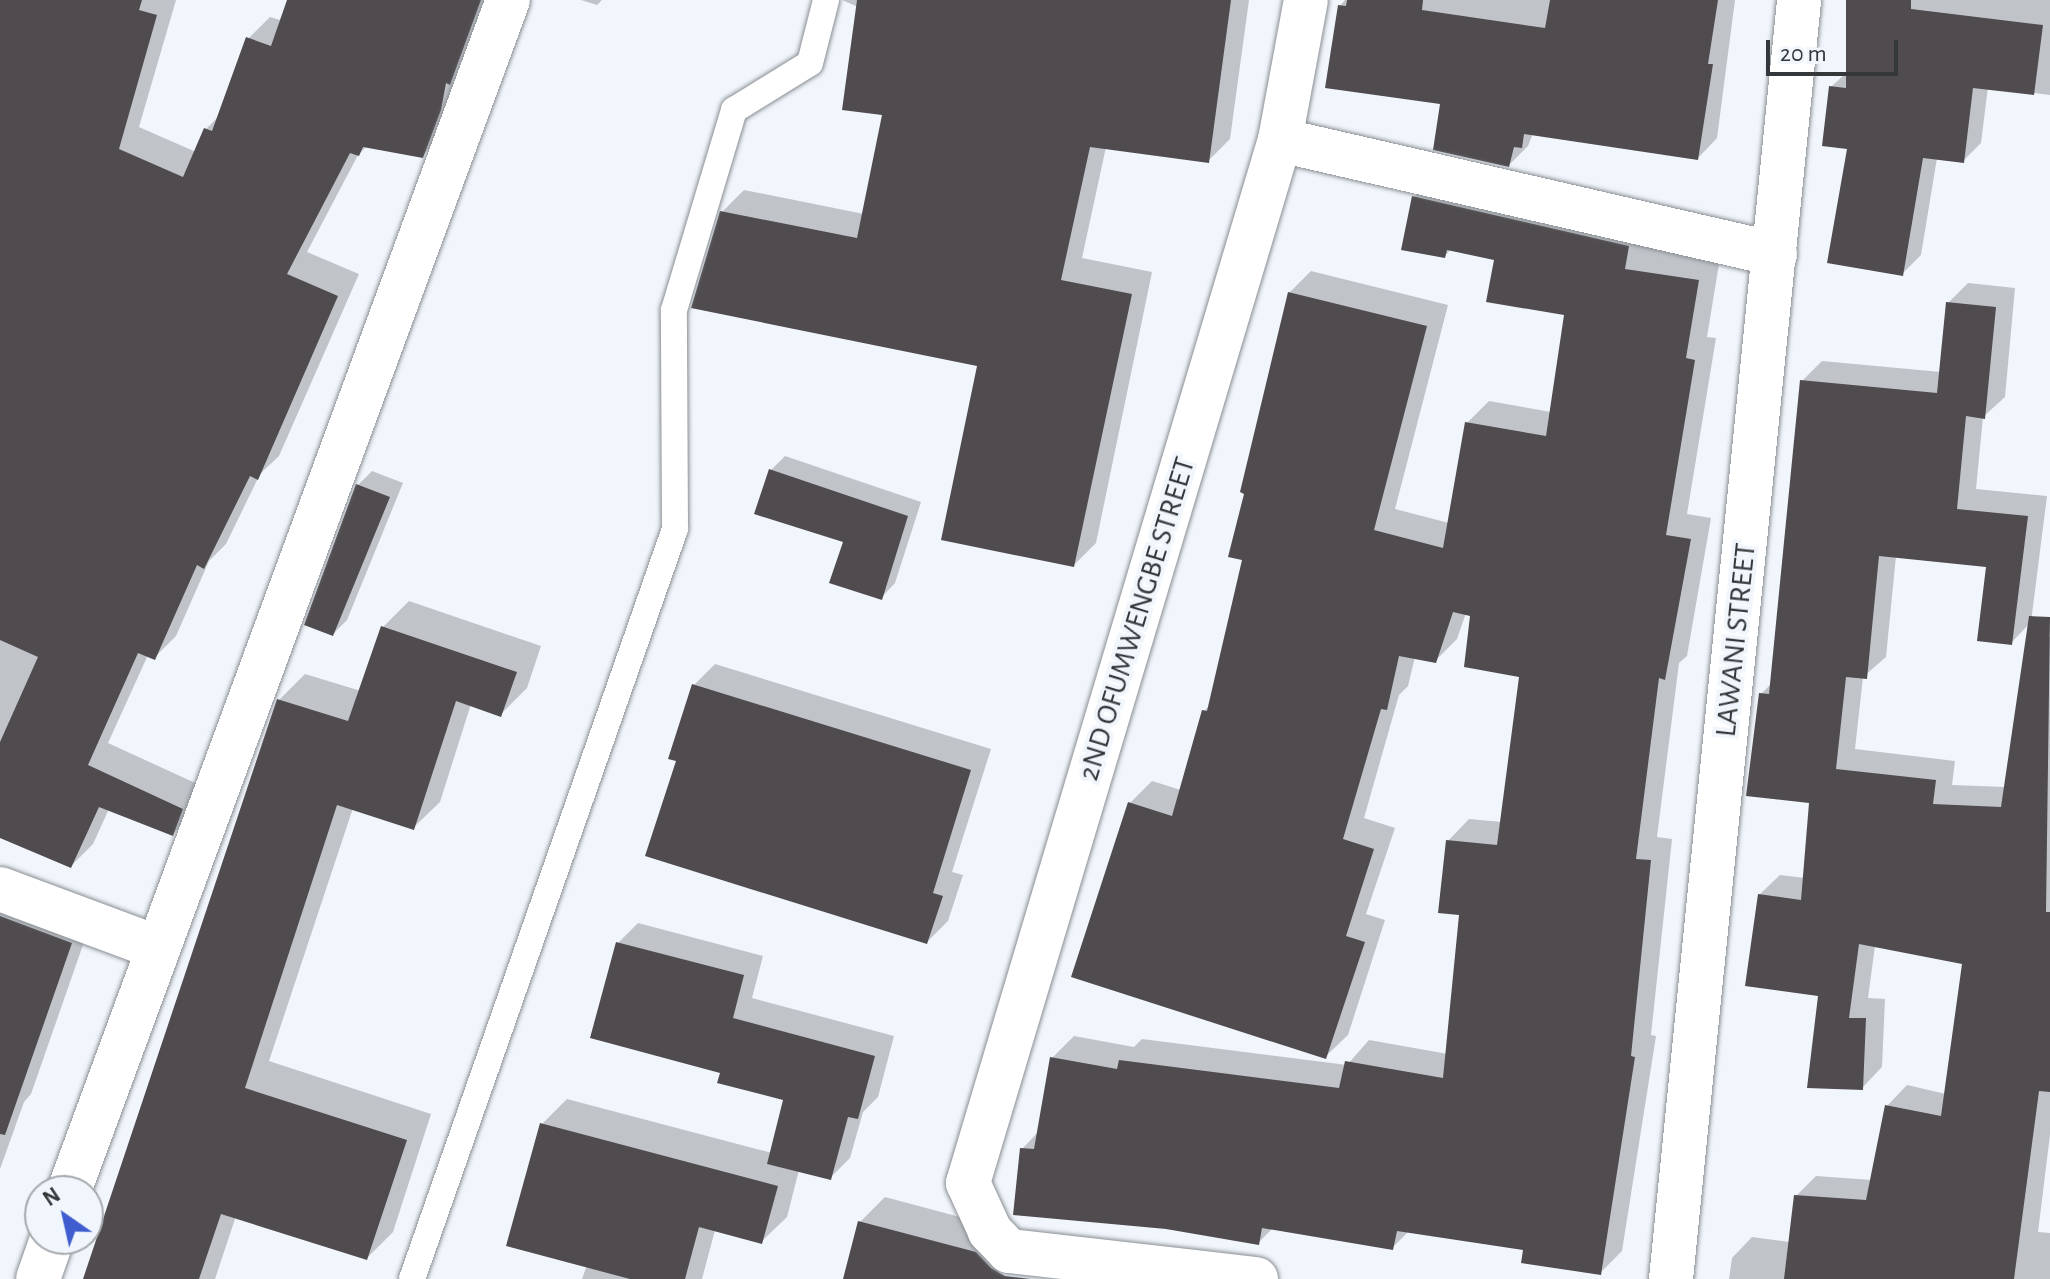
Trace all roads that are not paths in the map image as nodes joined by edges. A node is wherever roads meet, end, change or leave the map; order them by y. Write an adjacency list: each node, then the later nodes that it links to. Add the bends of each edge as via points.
1 (508, 0): 8 (street)
2 (826, 0): 12 (lane, via 810,63 734,110 674,310 675,529)
3 (1306, 0): 5 (street, 2ND OFUMWENGBE STREET)
4 (1799, 0): 6 (street, LAWANI STREET)
5 (1280, 140): 6 (street); 13 (street, 2ND OFUMWENGBE STREET, via 968,1183 990,1231 1009,1251)
6 (1775, 254): 14 (street, LAWANI STREET)
7 (0, 889): 8 (street)
8 (156, 947): 9 (street)
9 (75, 1175)
10 (46, 1255): 11 (street)
11 (38, 1279)
12 (412, 1279)
13 (1256, 1279)
14 (1671, 1279)

